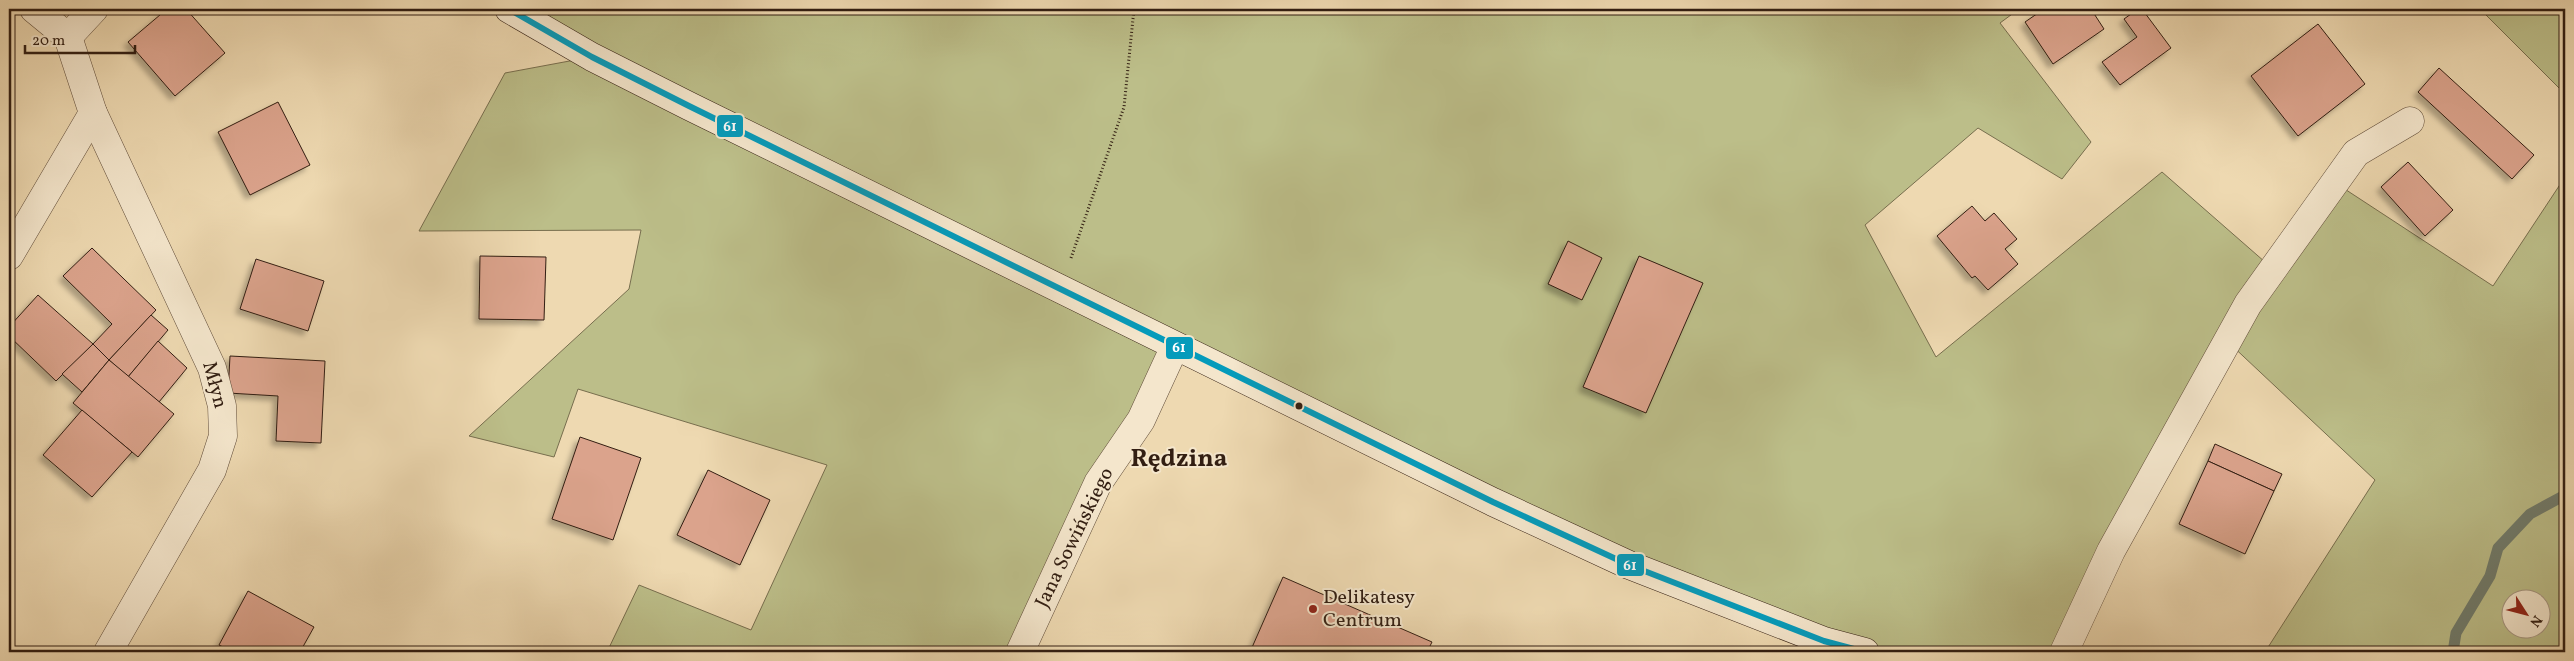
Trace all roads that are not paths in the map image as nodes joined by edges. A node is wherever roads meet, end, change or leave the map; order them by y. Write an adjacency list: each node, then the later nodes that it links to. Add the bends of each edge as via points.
1 (34, 9): 4 (street)
2 (94, 9): 4 (street)
3 (509, 9): 8 (street, via 592,57)
4 (68, 38): 5 (street, Młyn)
5 (93, 113): 7 (street); 9 (street, Młyn, via 212,368 222,406 223,436 212,470)
6 (2410, 121): 12 (street, via 2356,153 2248,304 2111,551)
7 (9, 256)
8 (1175, 346): 10 (street, Jana Sowińskiego, via 1141,420 1098,483); 11 (street, via 1629,565 1824,641)
9 (108, 652)
10 (1020, 652)
11 (1865, 652)
12 (2064, 652)

